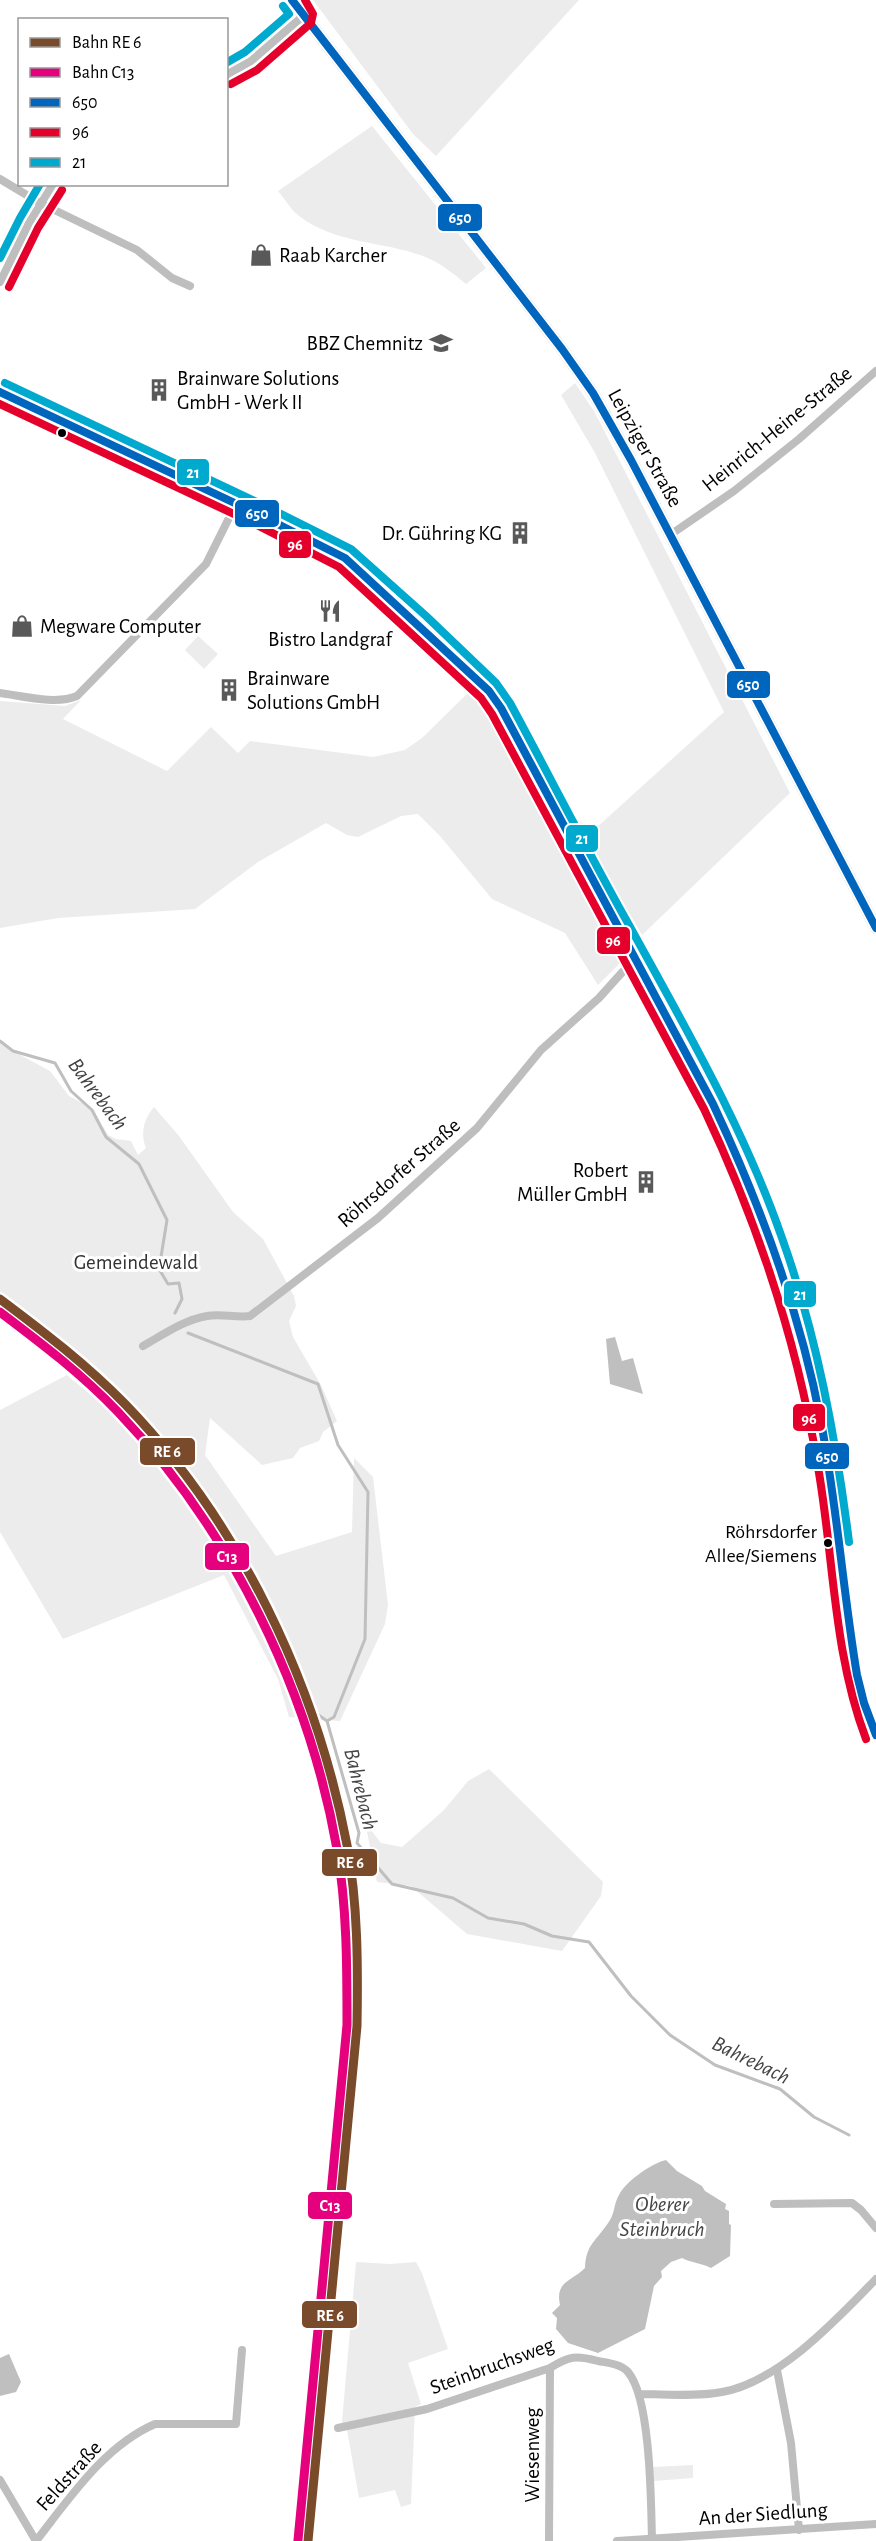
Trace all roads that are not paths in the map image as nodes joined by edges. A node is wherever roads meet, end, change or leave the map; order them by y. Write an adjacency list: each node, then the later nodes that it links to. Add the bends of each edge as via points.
1 (292, 0): 2 (main road, Leipziger Straße)
2 (303, 16): 3 (street, via 251,61); 12 (main road, Leipziger Straße, via 477,237 593,393)
3 (228, 74)
4 (0, 179): 6 (street)
5 (52, 186): 6 (street)
6 (40, 203): 7 (street); 8 (street, via 137,250 172,278)
7 (0, 282)
8 (190, 286)
9 (876, 371): 12 (street, Heinrich-Heine-Straße, via 743,484)
10 (0, 392): 11 (street)
11 (236, 504): 13 (street, via 206,564 77,696 58,699); 15 (street, via 352,563 489,691)
12 (670, 535): 14 (main road, Leipziger Straße)
13 (0, 693)
14 (876, 928)
15 (635, 958): 16 (street, Röhrsdorfer Straße, via 599,998 541,1050 477,1128 378,1218 249,1316 210,1315 185,1321); 17 (street, via 732,1142 780,1264 818,1406 855,1665)
16 (143, 1346)
17 (876, 1735)
18 (774, 2204): 19 (street, via 852,2203)
19 (876, 2228)
20 (876, 2279): 23 (street)
21 (242, 2350): 30 (street, Feldstraße, via 236,2424 155,2424 145,2429 96,2467)
22 (550, 2368): 24 (street, Steinbruchsweg, via 565,2358 580,2356 618,2366 627,2371); 25 (street, Steinbruchsweg, via 427,2409); 31 (street, Wiesenweg)
23 (777, 2370): 24 (street, via 722,2392); 28 (street, via 791,2443)
24 (639, 2394): 29 (street, Steinbruchsweg, via 650,2467)
25 (338, 2428)
26 (0, 2480): 30 (street)
27 (876, 2524): 28 (street, An der Siedlung)
28 (799, 2530): 29 (street, An der Siedlung)
29 (652, 2540): 32 (street, An der Siedlung)
30 (36, 2541)
31 (549, 2541)
32 (616, 2541)

